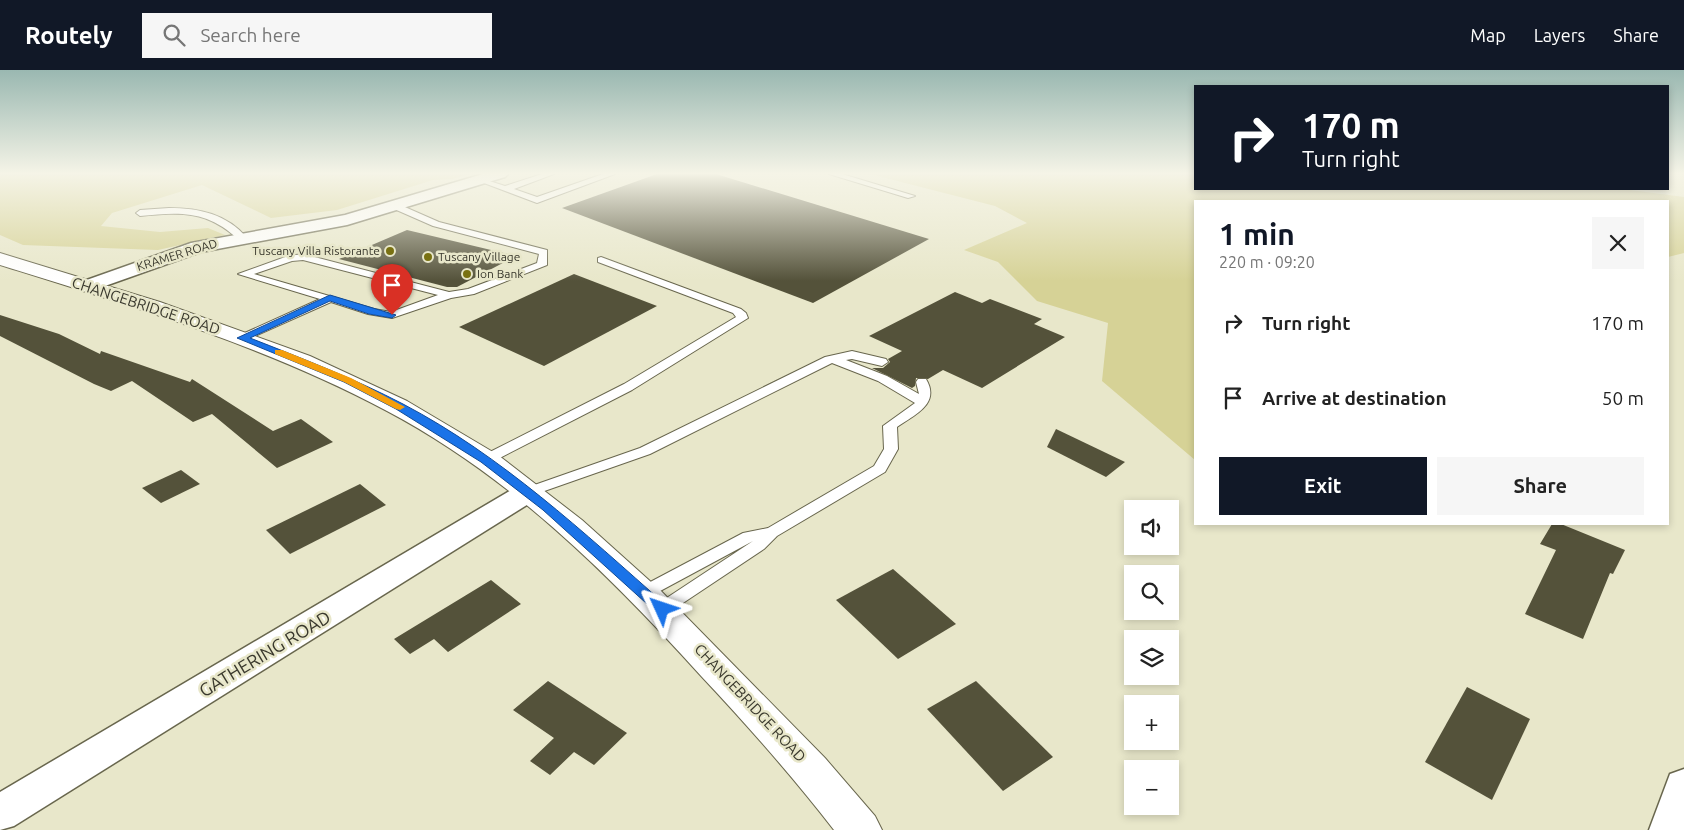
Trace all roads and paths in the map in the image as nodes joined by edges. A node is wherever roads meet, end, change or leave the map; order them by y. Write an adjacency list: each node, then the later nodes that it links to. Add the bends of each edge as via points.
1 (383, 209): 4 (street, KRAMER ROAD, via 337,222)
2 (404, 209): 8 (lane, via 436,224 544,252 542,265 470,292)
3 (140, 213): 4 (lane, via 196,210 230,224)
4 (242, 238): 7 (street, KRAMER ROAD, via 173,254)
5 (0, 259): 7 (main road, CHANGEBRIDGE ROAD)
6 (601, 260): 16 (lane, via 738,312 742,318 628,387)
7 (88, 286): 10 (main road, CHANGEBRIDGE ROAD)
8 (449, 295): 9 (lane, via 392,315); 9 (lane, via 303,257 243,274)
9 (330, 298): 10 (lane)
10 (242, 338): 16 (main road, CHANGEBRIDGE ROAD, via 347,380 400,407)
11 (829, 360): 12 (lane, via 852,355); 13 (lane); 15 (lane, via 853,365)
12 (882, 362)
13 (796, 376): 17 (lane, via 645,451)
14 (922, 382): 15 (lane)
15 (924, 404): 18 (lane, via 890,426 891,449 880,469)
16 (485, 460): 17 (main road, CHANGEBRIDGE ROAD)
17 (528, 492): 19 (main road, CHANGEBRIDGE ROAD); 21 (street, GATHERING ROAD)
18 (772, 532): 19 (lane, via 758,545); 19 (lane, via 748,537)
19 (653, 601): 22 (main road, CHANGEBRIDGE ROAD, via 813,770)
20 (1684, 786): 23 (street)
21 (0, 813)
22 (860, 830)
23 (1670, 830)

